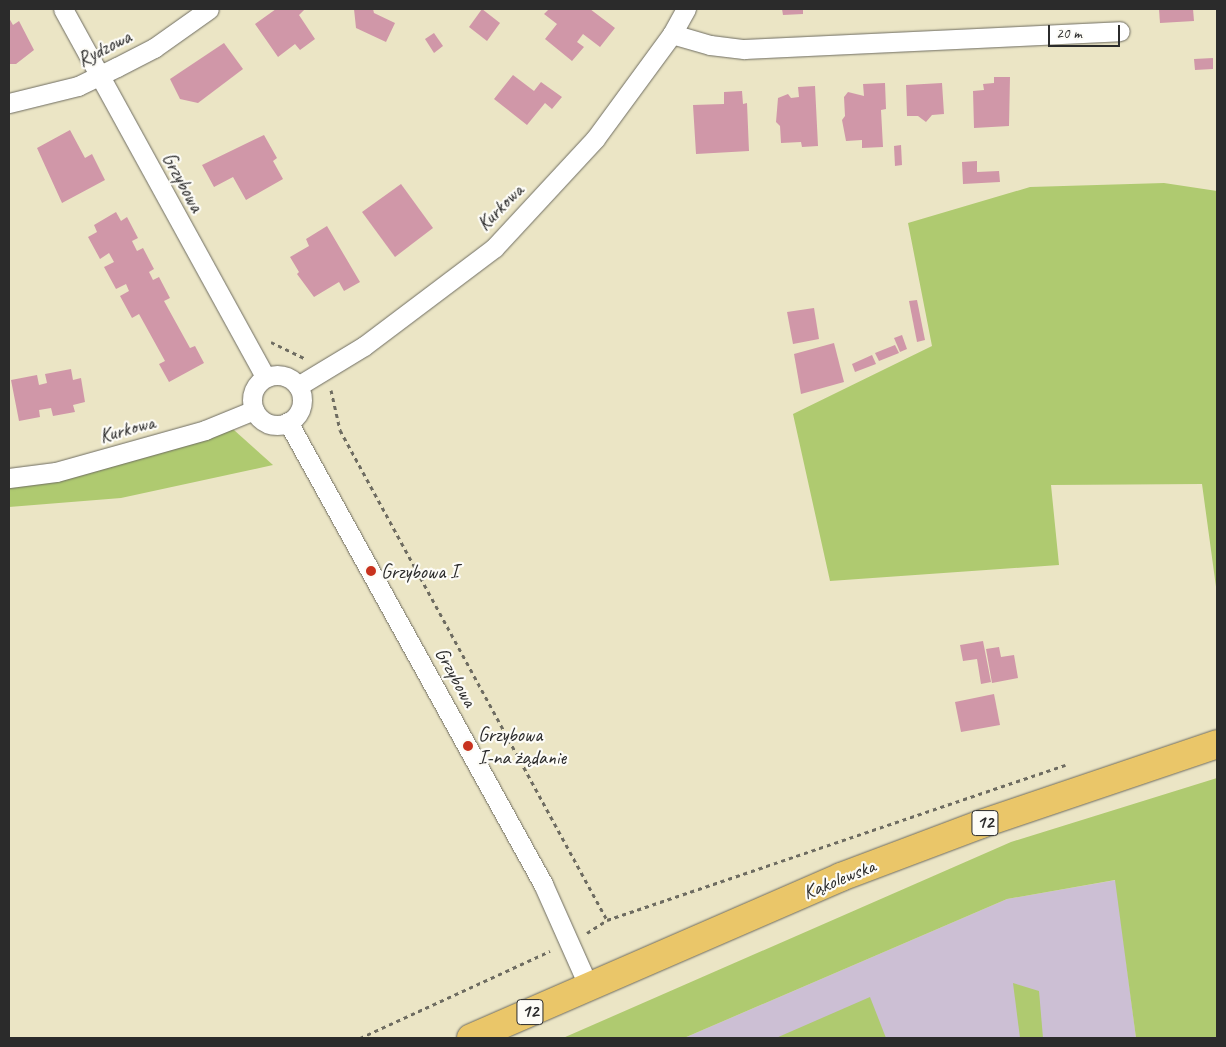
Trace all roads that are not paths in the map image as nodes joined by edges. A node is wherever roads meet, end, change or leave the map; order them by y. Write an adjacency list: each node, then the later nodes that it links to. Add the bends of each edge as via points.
1 (63, 9): 6 (street, Grzybowa)
2 (209, 9): 6 (street, Rydzowa, via 154,48)
3 (686, 9): 5 (street, Kurkowa)
4 (1120, 31): 5 (street, via 744,49 710,45)
5 (672, 34): 9 (street, Kurkowa, via 595,139 494,248 364,346)
6 (99, 76): 7 (street, Rydzowa, via 78,86); 8 (street, Grzybowa)
7 (9, 103)
8 (265, 377): 9 (street, via 287,376); 10 (street, via 254,388)
9 (298, 386): 11 (street, via 301,407)
10 (254, 410): 11 (street, via 272,424); 12 (street, Kurkowa, via 205,430 66,470)
11 (288, 422): 14 (street, Grzybowa, via 543,884)
12 (9, 478)
13 (1217, 744): 14 (main road, Kąkolewska / 12, via 981,824 841,877)
14 (588, 985): 15 (main road, Kąkolewska / 12)
15 (472, 1038)

